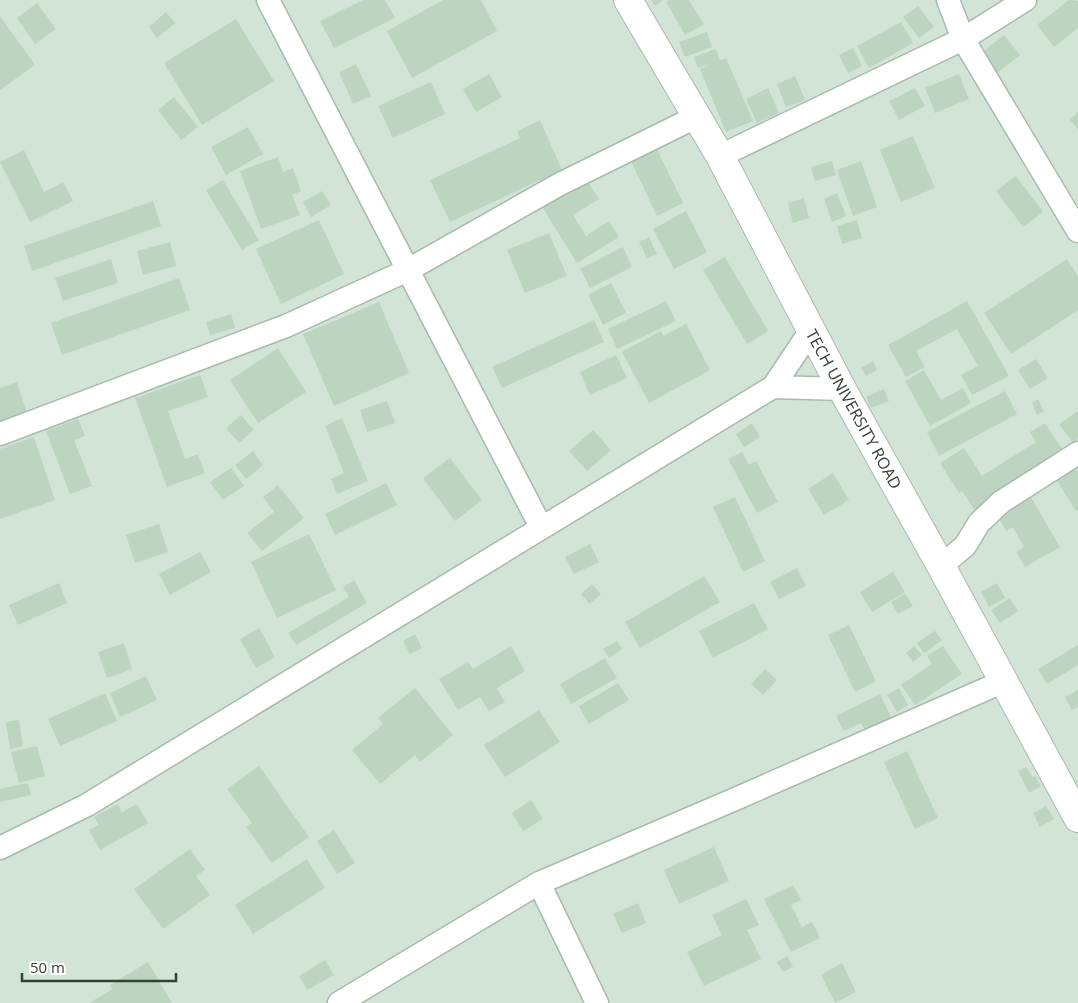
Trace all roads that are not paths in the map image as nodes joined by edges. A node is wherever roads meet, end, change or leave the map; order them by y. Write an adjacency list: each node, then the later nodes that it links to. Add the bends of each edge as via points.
1 (268, 0): 9 (street)
2 (628, 0): 6 (street, TECH UNIVERSITY ROAD)
3 (948, 0): 5 (street)
4 (1026, 0): 5 (street)
5 (963, 39): 7 (street); 8 (street)
6 (696, 116): 7 (street, TECH UNIVERSITY ROAD); 9 (street, via 560,184)
7 (720, 156): 10 (street, TECH UNIVERSITY ROAD)
8 (1078, 230)
9 (408, 270): 13 (street, via 286,326); 15 (street)
10 (811, 330): 11 (street); 12 (street, TECH UNIVERSITY ROAD)
11 (773, 387): 12 (street); 15 (street)
12 (842, 389): 16 (street, TECH UNIVERSITY ROAD)
13 (0, 434)
14 (1078, 453): 16 (street, via 1001,502 979,523 966,546)
15 (541, 527): 19 (street, via 87,805)
16 (941, 566): 17 (street, TECH UNIVERSITY ROAD)
17 (1002, 682): 18 (street, TECH UNIVERSITY ROAD); 20 (street)
18 (1078, 818)
19 (0, 848)
20 (539, 883): 21 (street); 22 (street)
21 (339, 1003)
22 (596, 1003)

